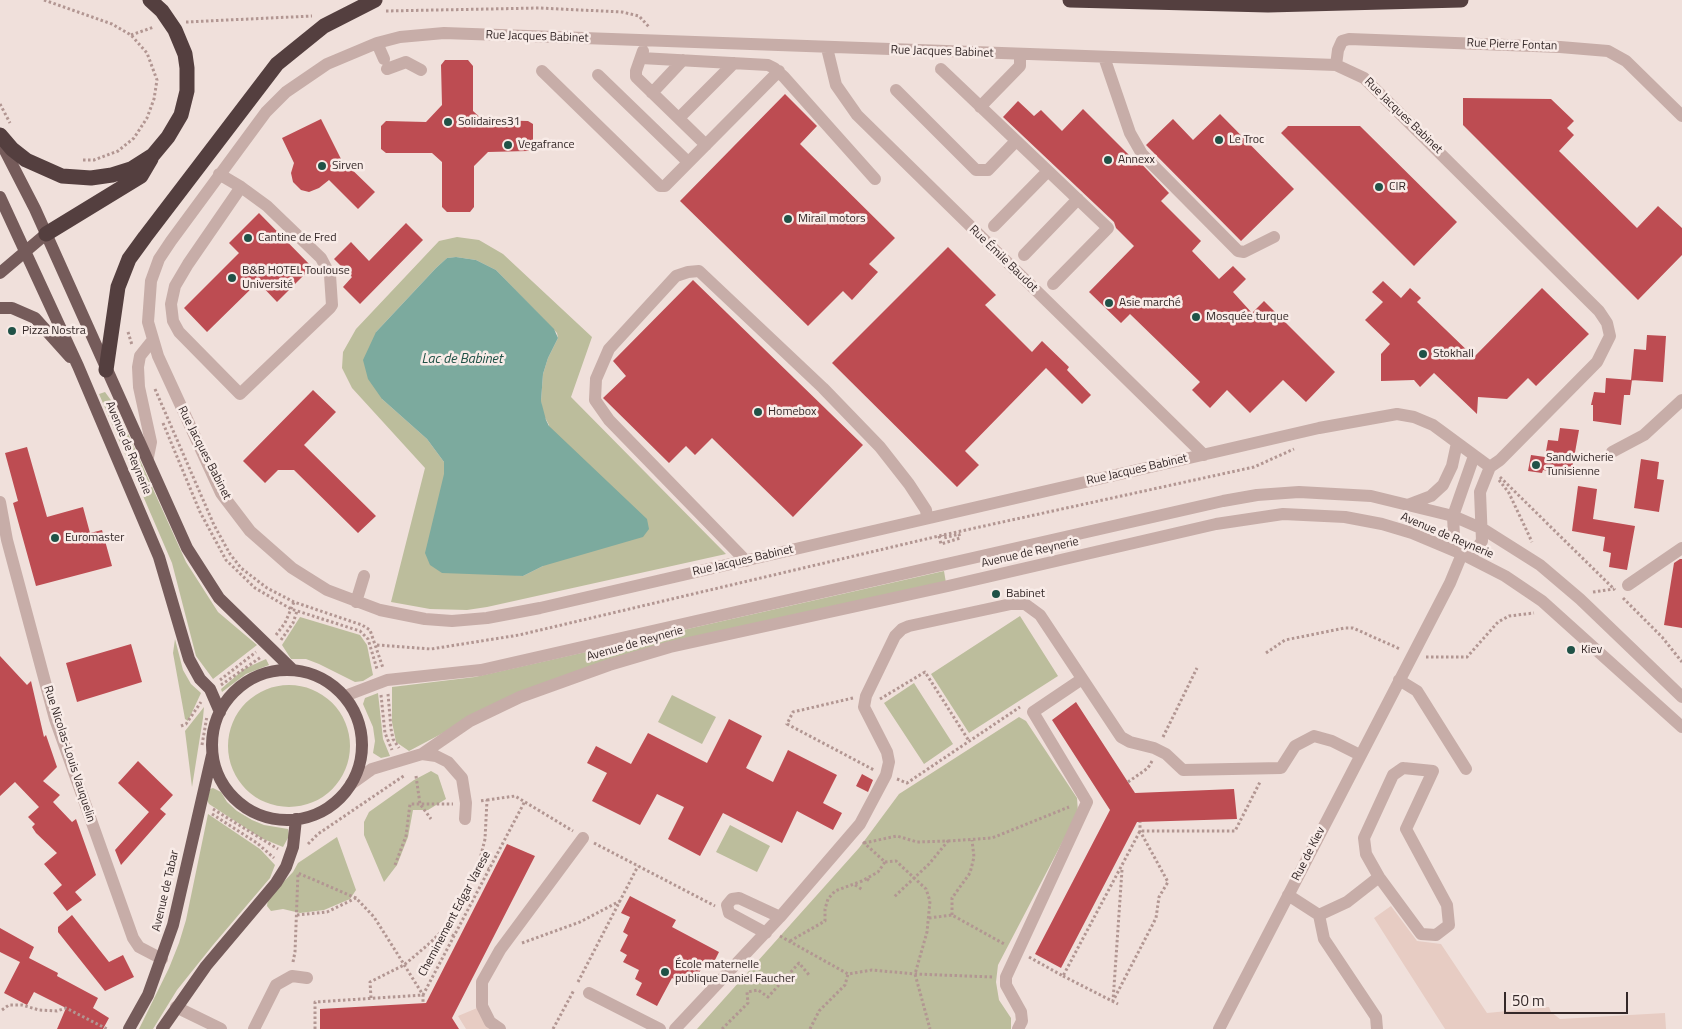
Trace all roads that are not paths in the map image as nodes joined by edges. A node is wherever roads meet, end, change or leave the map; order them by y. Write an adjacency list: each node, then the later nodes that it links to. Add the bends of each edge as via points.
1 (150, 0): 28 (highway, via 175,30 187,68 187,91 181,115)
2 (1070, 0): 3 (highway, via 1268,5)
3 (1461, 0)
4 (379, 6): 46 (highway, via 324,26 277,64 145,237 129,259 118,287)
5 (650, 41): 6 (street, Rue Jacques Babinet, via 444,34 414,35); 7 (street, Rue Jacques Babinet); 10 (street)
6 (377, 43): 15 (street, via 385,64 406,62); 31 (street, Rue Jacques Babinet, via 327,64 286,92 266,112)
7 (827, 48): 8 (street, Rue Jacques Babinet); 50 (street, Rue Émile Baudot, via 836,85 857,115)
8 (1020, 54): 9 (street, Rue Jacques Babinet); 21 (street, via 1020,66)
9 (1104, 57): 13 (street, Rue Jacques Babinet); 38 (street, via 1130,133 1142,154 1238,251 1244,252)
10 (641, 58): 11 (street); 20 (street, via 636,77)
11 (683, 60): 12 (street); 20 (street)
12 (734, 63): 17 (street, via 768,65); 23 (street)
13 (1336, 65): 22 (street, Rue Pierre Fontan, via 1342,41 1349,39 1608,51 1626,62); 53 (street, Rue Jacques Babinet, via 1364,78 1599,311 1607,323 1610,336 1597,362 1512,449)
14 (940, 69): 21 (street)
15 (421, 70)
16 (542, 71): 29 (street, via 660,186 665,186)
17 (779, 71): 27 (street); 32 (street)
18 (598, 75): 29 (street)
19 (896, 90): 26 (street, via 976,170 988,170)
20 (652, 93): 23 (street)
21 (980, 107): 26 (street)
22 (1682, 116)
23 (679, 118): 27 (street)
24 (6, 130): 28 (highway, via 12,149 26,160 62,176 90,178 112,175 131,169)
25 (0, 141): 37 (main road, Avenue de Reynerie)
26 (1016, 141): 30 (street)
27 (706, 144): 29 (street)
28 (154, 155): 37 (highway, via 141,176)
29 (688, 162)
30 (1048, 171): 35 (street); 36 (street)
31 (219, 174): 33 (street); 44 (street, Rue Jacques Babinet, via 159,259 148,302)
32 (875, 179)
33 (241, 187): 33 (street, via 267,206 321,258 330,275 332,305 240,394 179,332 173,321 171,304 175,286 188,264)
34 (0, 197): 39 (main road, Avenue de Reynerie)
35 (1078, 200): 40 (street); 42 (street, via 1108,228)
36 (994, 226)
37 (46, 234): 39 (main road); 46 (main road, Avenue de Reynerie)
38 (1274, 237)
39 (26, 251): 41 (main road); 45 (main road, Avenue de Reynerie)
40 (1024, 255)
41 (0, 273)
42 (1052, 284)
43 (0, 308): 45 (main road, via 12,308 35,318)
44 (152, 341): 52 (street, via 140,356 138,367 151,442); 64 (street, Rue Jacques Babinet, via 221,493 236,513 266,547 292,568 327,590)
45 (78, 366): 70 (main road, Avenue de Reynerie, via 159,557 189,659)
46 (106, 370): 52 (main road, Avenue de Reynerie)
47 (1682, 400): 49 (street, via 1644,435)
48 (1457, 443): 50 (street, Rue Jacques Babinet, via 1433,426 1398,414); 51 (street, Rue Jacques Babinet); 55 (street, via 1452,466 1443,485 1431,496)
49 (1612, 452)
50 (1204, 454): 57 (street, Rue Jacques Babinet)
51 (1474, 456): 53 (street, Rue Jacques Babinet); 56 (street)
52 (148, 457): 65 (main road, Avenue de Reynerie, via 187,548 204,577 219,598)
53 (1490, 467): 58 (street, Rue Jacques Babinet, via 1480,492)
54 (0, 502): 85 (street, Rue Nicolas-Louis Vauquelin, via 7,540 55,719 133,938 139,947)
55 (1410, 504): 56 (street, Avenue de Reynerie); 68 (street, Avenue de Reynerie, via 1371,496 1338,494 1257,495 481,670 386,675)
56 (1452, 516): 58 (street, Avenue de Reynerie); 60 (street, via 1454,536)
57 (928, 518): 61 (street, Rue Jacques Babinet); 61 (street, via 909,484 842,408 699,272 688,272 676,276 609,348 596,379 595,400 609,420)
58 (1483, 529): 60 (street, Rue Jacques Babinet, via 1480,546 1475,552); 69 (street, Avenue de Reynerie, via 1540,565 1580,599)
59 (1682, 548): 63 (street)
60 (1462, 554): 67 (street, Rue de Kiev); 71 (street, Avenue de Reynerie, via 1505,576 1542,601); 73 (street, Avenue de Reynerie, via 1397,528 1345,517 1283,514 1216,524 670,647 609,664 546,687 470,721)
61 (746, 561): 64 (street, Rue Jacques Babinet, via 487,618 425,619)
62 (364, 576): 64 (street)
63 (1628, 585)
64 (356, 602)
65 (294, 670): 68 (main road, via 317,676); 70 (main road, via 255,677 233,693)
66 (1082, 680): 74 (street, via 1121,737 1157,750 1183,770 1281,768 1295,746 1314,736); 83 (street, via 1040,615 1025,604 1015,603 902,629 896,636 871,699 864,707 887,752 886,776 860,824); 96 (street, via 1033,712 1087,802 1006,977 1006,985 1020,1012 1022,1021)
67 (1399, 680): 74 (street, Rue de Kiev); 75 (street, via 1417,691)
68 (345, 696): 76 (main road, via 357,716 362,739 360,762)
69 (1682, 698)
70 (220, 712): 72 (main road, via 214,732)
71 (1682, 727)
72 (213, 753): 77 (main road, via 219,776 241,803 273,818); 85 (main road, Avenue de Tabar, via 173,925)
73 (422, 754): 76 (street, Avenue de Reynerie, via 409,764 372,769); 78 (street, via 436,756 455,768 462,778)
74 (1360, 755): 81 (street, Rue de Kiev)
75 (1466, 769)
76 (351, 784): 77 (main road, via 323,810)
77 (296, 819): 88 (main road, via 293,847 276,883)
78 (465, 819)
79 (583, 838): 93 (street, via 500,950 482,982 482,1006 490,1022)
80 (1379, 877): 80 (street, via 1420,934 1436,935 1449,925 1447,905 1406,830 1433,771 1403,768 1393,775 1364,838 1366,854); 82 (street, via 1347,902)
81 (1288, 895): 82 (street); 97 (street, Rue de Kiev)
82 (1319, 915): 98 (street, via 1324,939 1376,1017)
83 (780, 917): 84 (street); 84 (street, via 738,898 727,905 729,913)
84 (767, 931): 95 (street)
85 (162, 959): 89 (main road, Avenue de Tabar, via 148,995)
86 (307, 978): 92 (street, via 292,976 276,985)
87 (589, 993): 94 (street)
88 (176, 1007): 90 (main road); 91 (street)
89 (129, 1029)
90 (162, 1029)
91 (221, 1029)
92 (254, 1029)
93 (500, 1029)
94 (660, 1029)
95 (675, 1029)
96 (1018, 1029)
97 (1218, 1029)
98 (1376, 1029)

